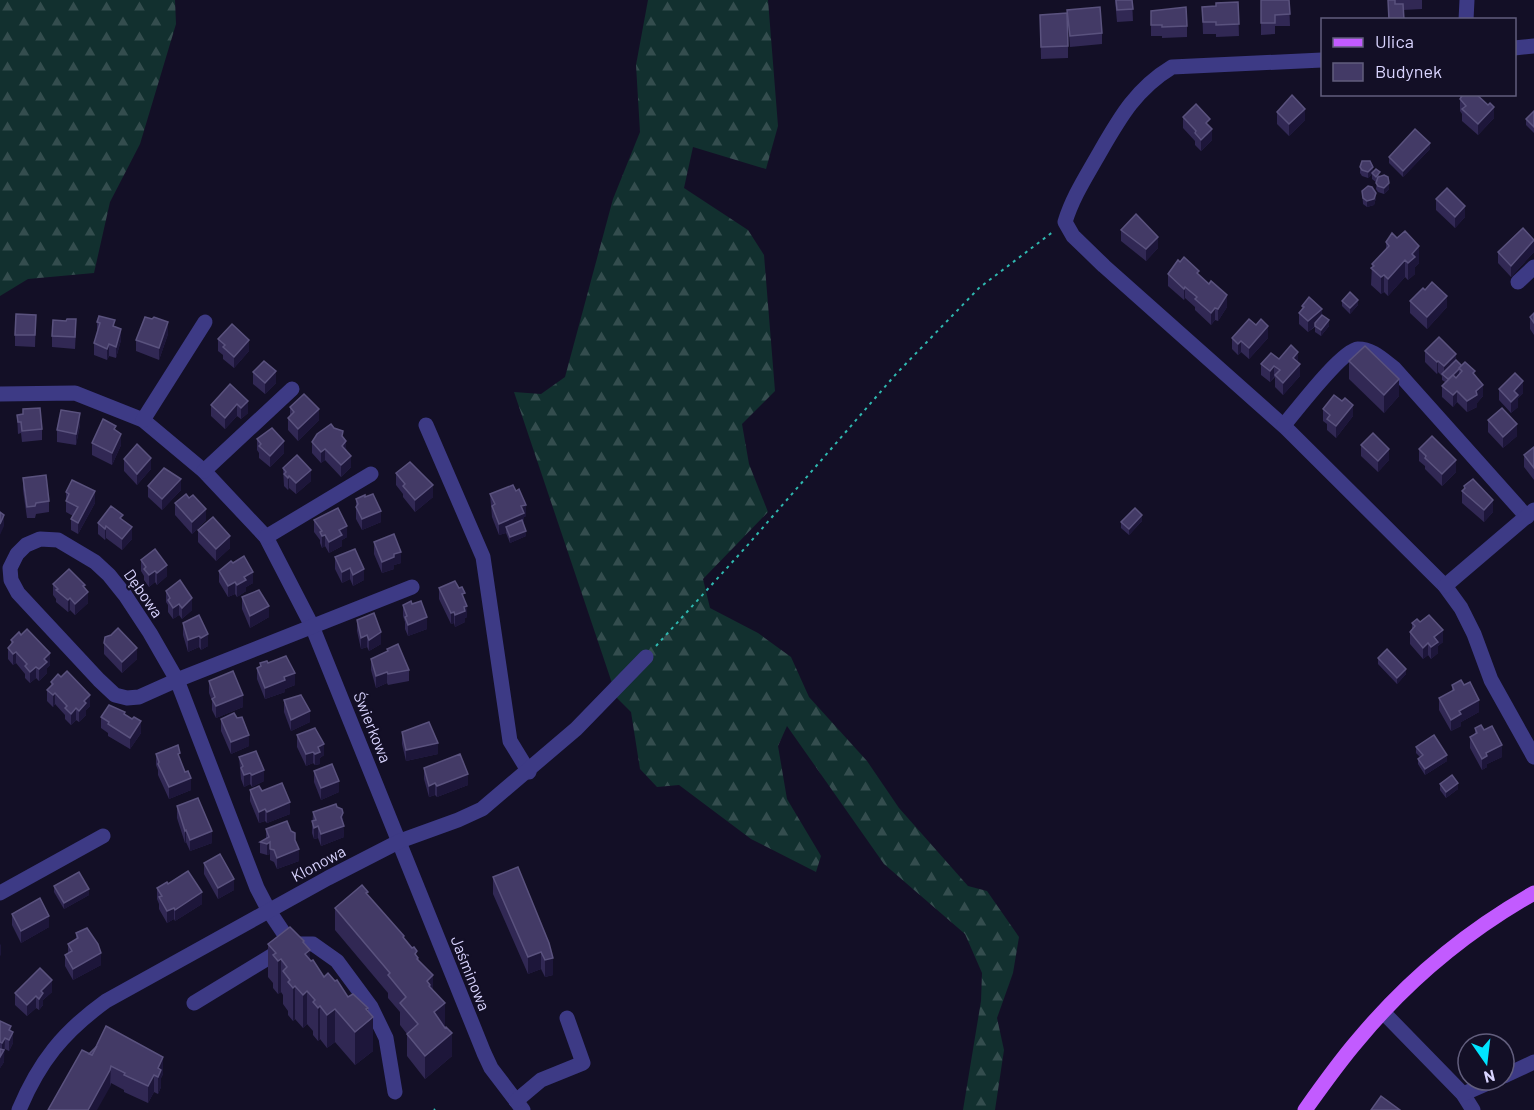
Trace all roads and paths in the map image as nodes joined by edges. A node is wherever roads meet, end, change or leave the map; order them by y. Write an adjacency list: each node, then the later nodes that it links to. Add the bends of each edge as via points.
1 (1467, 0): 2 (street)
2 (1466, 18)
3 (1534, 46): 4 (street)
4 (1516, 48)
5 (1321, 60): 6 (street, via 1172,67 1154,78 1124,111 1071,203)
6 (1065, 222): 14 (street, via 1073,236 1104,266); 22 (path, via 970,297 896,374)
7 (1534, 267): 8 (street)
8 (1518, 282)
9 (205, 322): 12 (street)
10 (292, 389): 15 (street)
11 (0, 394): 12 (street, Świerkowa, via 75,393)
12 (143, 420): 15 (street, Świerkowa)
13 (426, 425): 25 (street, via 483,557 510,741)
14 (1284, 425): 17 (street, via 1350,351 1372,351 1394,368); 19 (street)
15 (204, 471): 18 (street, Świerkowa)
16 (371, 474): 18 (street)
17 (1530, 514): 19 (street)
18 (266, 537): 21 (street, Świerkowa)
19 (1446, 586): 24 (street, via 1461,608 1491,680)
20 (412, 587): 21 (street)
21 (312, 626): 23 (street); 27 (street, Świerkowa)
22 (646, 657): 25 (street, Klonowa)
23 (177, 680): 23 (street, Dębowa, via 125,596 95,562 58,540 40,539 17,554 10,568 18,594 115,695 139,697); 30 (street, Dębowa)
24 (1534, 757)
25 (529, 772): 27 (street, Klonowa, via 482,809)
26 (103, 836): 28 (street)
27 (400, 841): 30 (street, Klonowa); 40 (street, Jaśminowa, via 484,1053)
28 (0, 892)
29 (1534, 893): 33 (main road, via 1456,945)
30 (269, 911): 31 (street, Dębowa); 41 (street, Klonowa, via 85,1016 49,1053 30,1082)
31 (291, 944): 32 (street); 37 (street, via 313,944 337,961 371,1007 386,1038)
32 (194, 1003)
33 (1383, 1012): 39 (street); 42 (main road)
34 (567, 1018): 40 (street, via 583,1063 541,1080)
35 (1534, 1062): 36 (street)
36 (1516, 1070)
37 (395, 1092)
38 (1468, 1092): 39 (street)
39 (1463, 1094): 43 (street)
40 (519, 1106)
41 (19, 1110)
42 (1305, 1110)
43 (1473, 1110)

